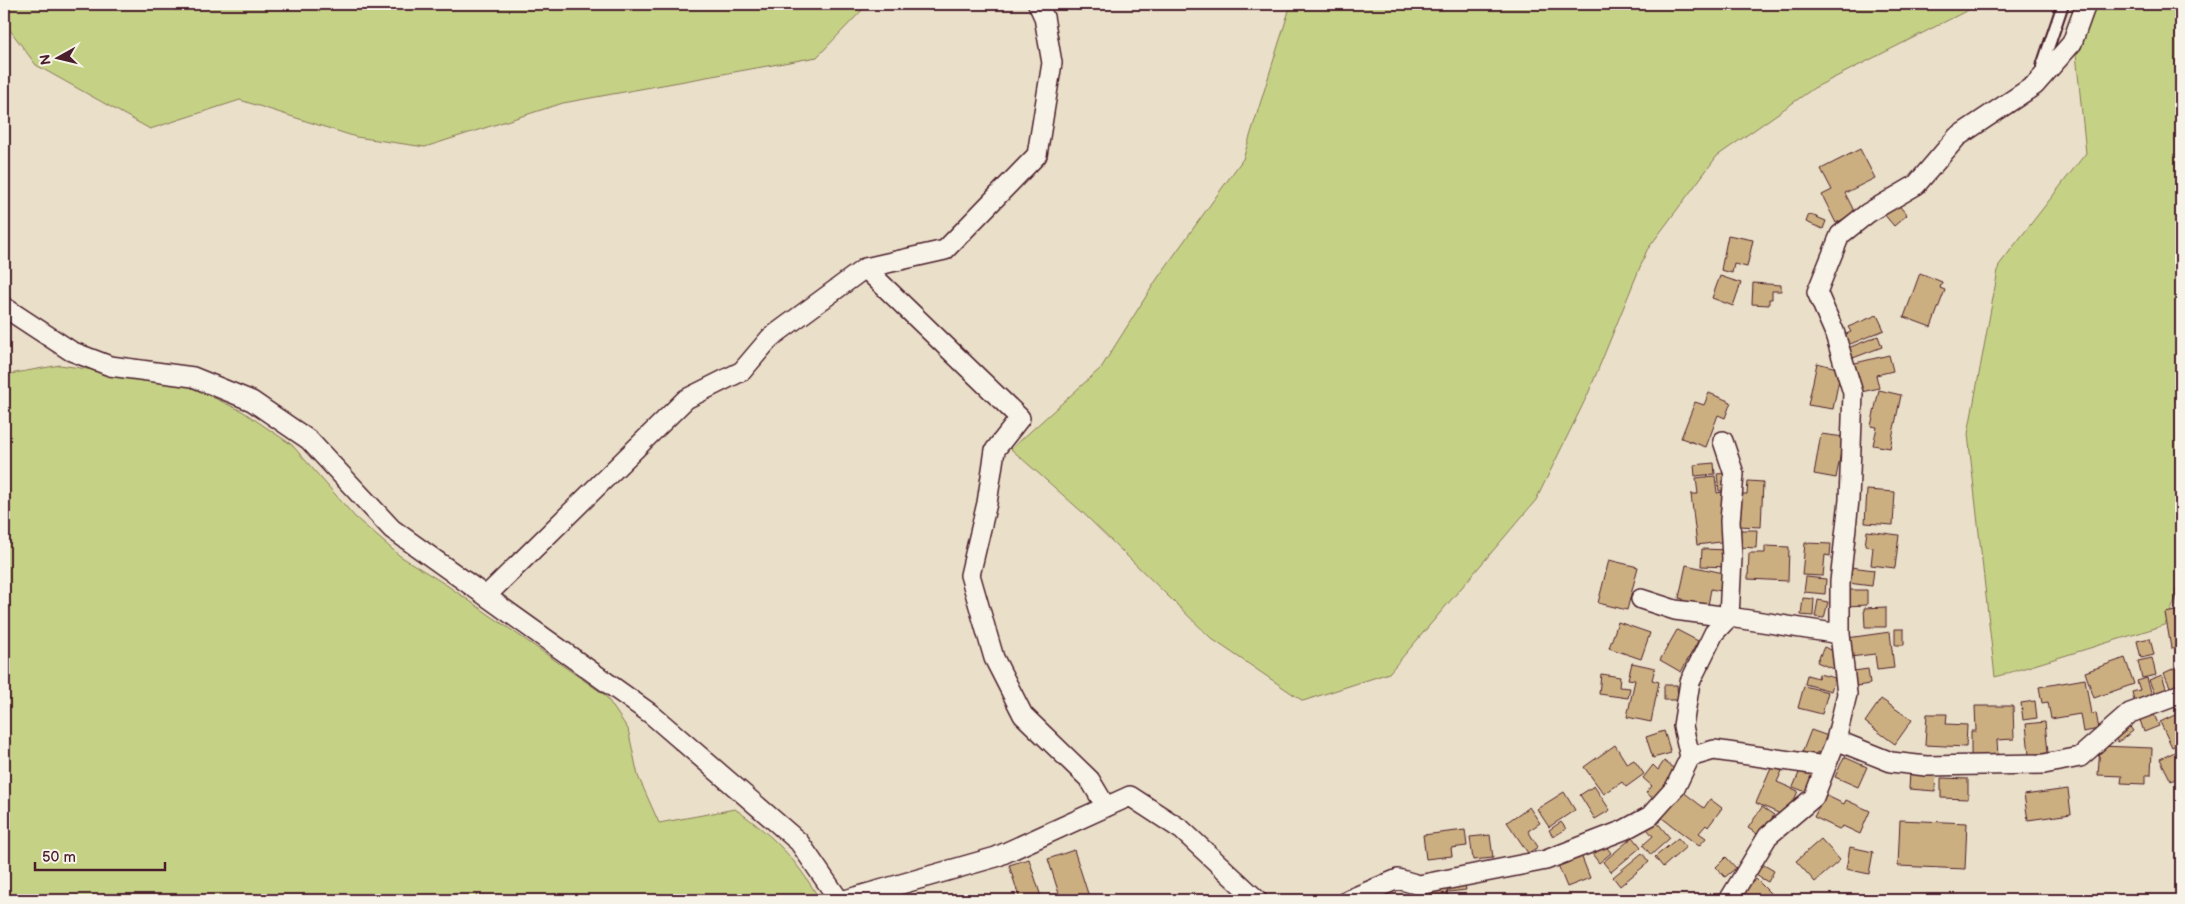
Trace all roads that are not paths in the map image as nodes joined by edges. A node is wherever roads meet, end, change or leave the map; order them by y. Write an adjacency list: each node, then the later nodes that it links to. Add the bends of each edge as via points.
1 (1038, 4): 5 (street, via 1044,17 1052,63 1037,155 945,250)
2 (2063, 4): 4 (lane, via 2042,66)
3 (2086, 4): 4 (street, via 2072,43)
4 (2043, 75): 11 (street, via 2035,85 1957,137 1916,185 1868,212 1840,235 1817,292 1834,331 1852,393 1849,500 1840,582)
5 (866, 268): 8 (street, via 770,338 742,371 686,399); 16 (street, via 1020,418 995,450 987,503 970,575 994,658 1023,714 1090,780)
6 (4, 307): 8 (street, via 71,351 102,363 194,377 252,401 309,440 392,529)
7 (1723, 442): 10 (street, via 1734,474)
8 (487, 595): 18 (street, via 651,714 799,842)
9 (1641, 599): 10 (street, via 1675,610)
10 (1729, 616): 11 (street); 14 (street, via 1714,633 1690,682 1683,726)
11 (1840, 634): 13 (street, via 1847,694)
12 (2181, 694): 13 (street, via 2130,714 2080,757 2044,764 1926,766 1891,762)
13 (1836, 740): 15 (street)
14 (1690, 757): 15 (street, via 1714,750); 17 (street, via 1675,788 1650,816 1624,830 1546,860)
15 (1825, 766): 22 (street, via 1814,797 1768,836)
16 (1106, 807): 19 (street, via 996,857); 20 (street, via 1130,796 1182,830)
17 (1423, 893): 21 (street, via 1398,879)
18 (839, 900)
19 (846, 900)
20 (1257, 900)
21 (1348, 900)
22 (1729, 900)

